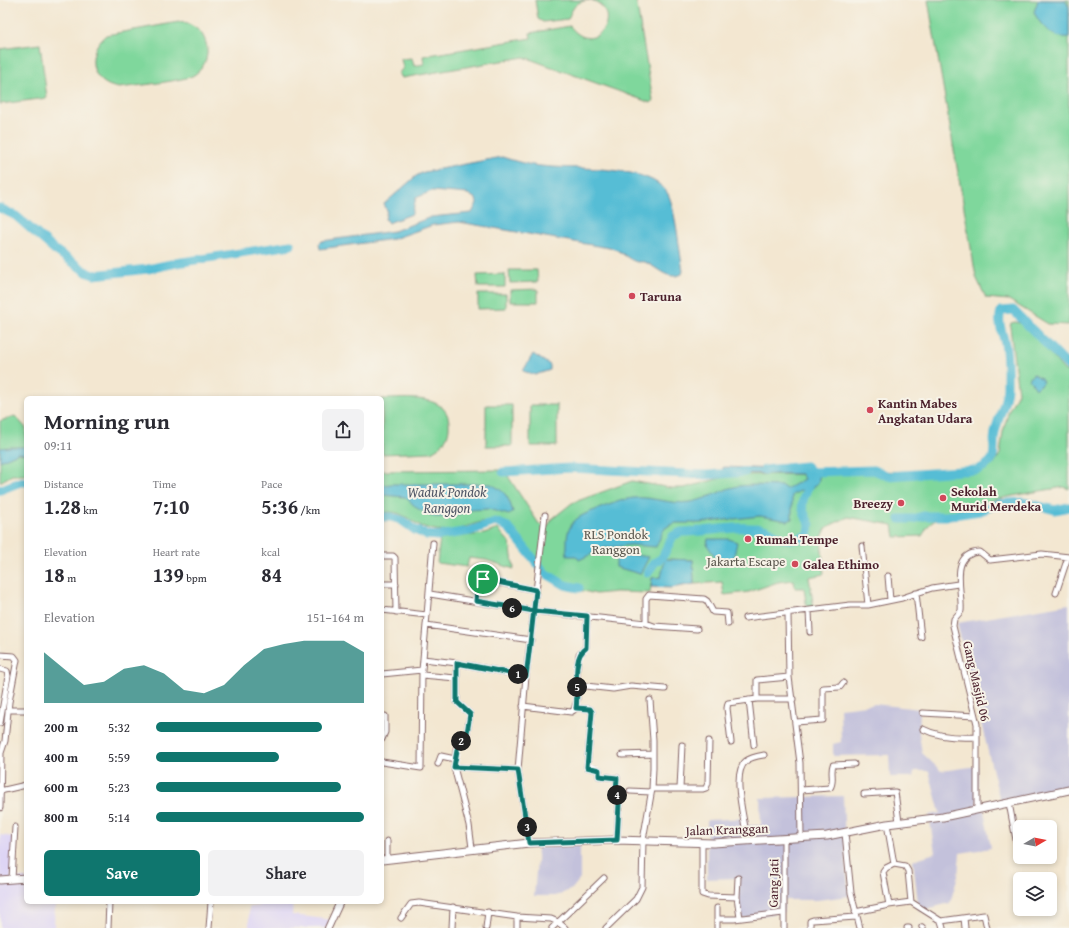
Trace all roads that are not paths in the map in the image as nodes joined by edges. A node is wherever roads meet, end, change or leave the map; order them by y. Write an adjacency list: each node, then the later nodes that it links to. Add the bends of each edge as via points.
1 (545, 515): 10 (street)
2 (433, 543): 13 (street)
3 (862, 546): 16 (street)
4 (384, 556): 8 (street, via 394,557)
5 (1069, 557): 9 (street, Gang Masjid 06, via 1042,554 990,560 980,552 968,554 963,558); 12 (street)
6 (888, 576): 14 (street)
7 (384, 584): 8 (street)
8 (396, 584): 20 (street)
9 (958, 584): 11 (street); 55 (street, Gang Masjid 06, via 961,608 953,626)
10 (536, 590): 15 (street, via 480,579); 18 (street)
11 (916, 593): 14 (street); 30 (street)
12 (1056, 593)
13 (430, 594): 15 (street); 21 (street)
14 (890, 600): 16 (street)
15 (476, 601): 18 (street)
16 (868, 605): 19 (street)
17 (384, 610): 20 (street)
18 (534, 611): 23 (street); 31 (street)
19 (809, 611): 22 (street); 29 (street)
20 (396, 612): 21 (street)
21 (427, 614): 27 (street)
22 (788, 614): 24 (street); 39 (street)
23 (587, 616): 25 (street); 42 (street, via 586,648 579,655)
24 (744, 618)
25 (646, 623): 26 (street, via 646,599 649,595 704,599 713,612 727,613); 28 (street, via 654,626)
26 (728, 624)
27 (426, 625): 31 (street); 33 (street)
28 (698, 629)
29 (810, 632)
30 (921, 637)
31 (532, 640): 38 (street)
32 (0, 655): 51 (street, via 14,656 17,660)
33 (423, 659): 34 (street); 36 (street)
34 (457, 663): 38 (street); 40 (street)
35 (0, 669): 44 (street, via 8,672)
36 (422, 672): 37 (street); 40 (street); 69 (street, via 421,768)
37 (384, 674)
38 (526, 676): 49 (street)
39 (789, 677): 45 (street, via 758,679); 46 (street)
40 (456, 678): 68 (street, via 457,702 470,714 467,733 458,745)
41 (843, 683): 57 (street, via 840,687 823,688 823,720)
42 (577, 685): 43 (street, via 613,690 631,686); 50 (street)
43 (665, 689)
44 (2, 694): 56 (street)
45 (757, 698): 46 (street); 48 (street)
46 (793, 699): 57 (street)
47 (650, 700): 65 (street)
48 (749, 700): 62 (street, via 727,704); 64 (street)
49 (523, 706): 50 (street, via 570,712); 73 (street)
50 (576, 708): 92 (street, via 590,709 592,712 587,767 599,770 599,776 617,778)
51 (9, 710): 52 (street); 78 (street, via 6,741 0,753)
52 (24, 710)
53 (923, 713): 55 (street)
54 (385, 716): 59 (street)
55 (975, 716): 60 (street, Gang Masjid 06)
56 (0, 721)
57 (796, 722): 76 (street)
58 (923, 729): 60 (street, via 959,738)
59 (384, 734)
60 (977, 737): 84 (street, Gang Masjid 06)
61 (709, 741): 75 (street, via 707,786 702,789)
62 (731, 742)
63 (682, 745): 75 (street)
64 (754, 745)
65 (653, 754): 66 (street); 80 (street)
66 (622, 755)
67 (764, 755): 95 (street, via 750,758 742,767 739,791)
68 (455, 759): 70 (street, via 441,756); 72 (street)
69 (384, 762)
70 (438, 764)
71 (854, 764): 76 (street, via 833,765 830,788)
72 (454, 767): 73 (street); 98 (street)
73 (518, 770): 96 (street)
74 (24, 785): 78 (street)
75 (680, 789): 80 (street)
76 (801, 790): 90 (street)
77 (1069, 790): 82 (main road, Jalan Kranggan)
78 (0, 791): 83 (street)
79 (630, 791): 80 (street)
80 (652, 791): 93 (street)
81 (864, 794): 85 (street, via 895,792)
82 (1009, 802): 84 (main road, Jalan Kranggan); 87 (street)
83 (0, 808)
84 (977, 810): 85 (main road, Jalan Kranggan)
85 (899, 822): 86 (main road, Jalan Kranggan)
86 (887, 824): 89 (main road, Jalan Kranggan); 100 (street)
87 (1013, 824)
88 (16, 827): 104 (street)
89 (845, 833): 90 (main road, Jalan Kranggan); 116 (street, via 850,885)
90 (801, 838): 91 (main road, Jalan Kranggan)
91 (784, 839): 95 (main road, Jalan Kranggan); 115 (street, Gang Jati)
92 (617, 840): 93 (main road, Jalan Kranggan); 96 (main road, Jalan Kranggan)
93 (643, 840): 97 (main road, Jalan Kranggan); 132 (street, via 641,891)
94 (387, 841): 99 (street)
95 (747, 841): 97 (main road, Jalan Kranggan)
96 (529, 843): 98 (main road, Jalan Kranggan)
97 (702, 843): 106 (street, via 702,894)
98 (472, 848): 99 (main road, Jalan Kranggan)
99 (385, 859)
100 (894, 864): 107 (street, via 905,866 907,870); 111 (street, via 883,872)
101 (24, 878): 104 (main road)
102 (604, 878): 123 (street)
103 (738, 878): 106 (street)
104 (12, 879): 105 (main road)
105 (0, 880)
106 (737, 897): 119 (street)
107 (911, 902): 111 (street); 122 (street)
108 (109, 904): 124 (street)
109 (211, 904): 125 (street)
110 (339, 904): 126 (street)
111 (889, 905): 116 (street)
112 (453, 907): 114 (street); 118 (street, via 411,904); 127 (street)
113 (717, 908): 121 (street)
114 (488, 912): 117 (street); 128 (street)
115 (784, 913): 119 (street); 134 (street, Gang Jati)
116 (856, 914): 135 (street, via 813,920 810,921); 136 (street)
117 (517, 917): 123 (street, via 551,919); 129 (street)
118 (401, 918)
119 (740, 918): 121 (street)
120 (964, 918): 122 (street); 138 (street); 139 (street, via 984,915)
121 (717, 919): 133 (street)
122 (941, 921): 137 (street)
123 (558, 922): 130 (street); 131 (street)
124 (108, 928)
125 (209, 928)
126 (328, 928)
127 (452, 928)
128 (486, 928)
129 (516, 928)
130 (552, 928)
131 (565, 928)
132 (606, 928)
133 (717, 928)
134 (784, 928)
135 (810, 928)
136 (860, 928)
137 (943, 928)
138 (965, 928)
139 (987, 928)

